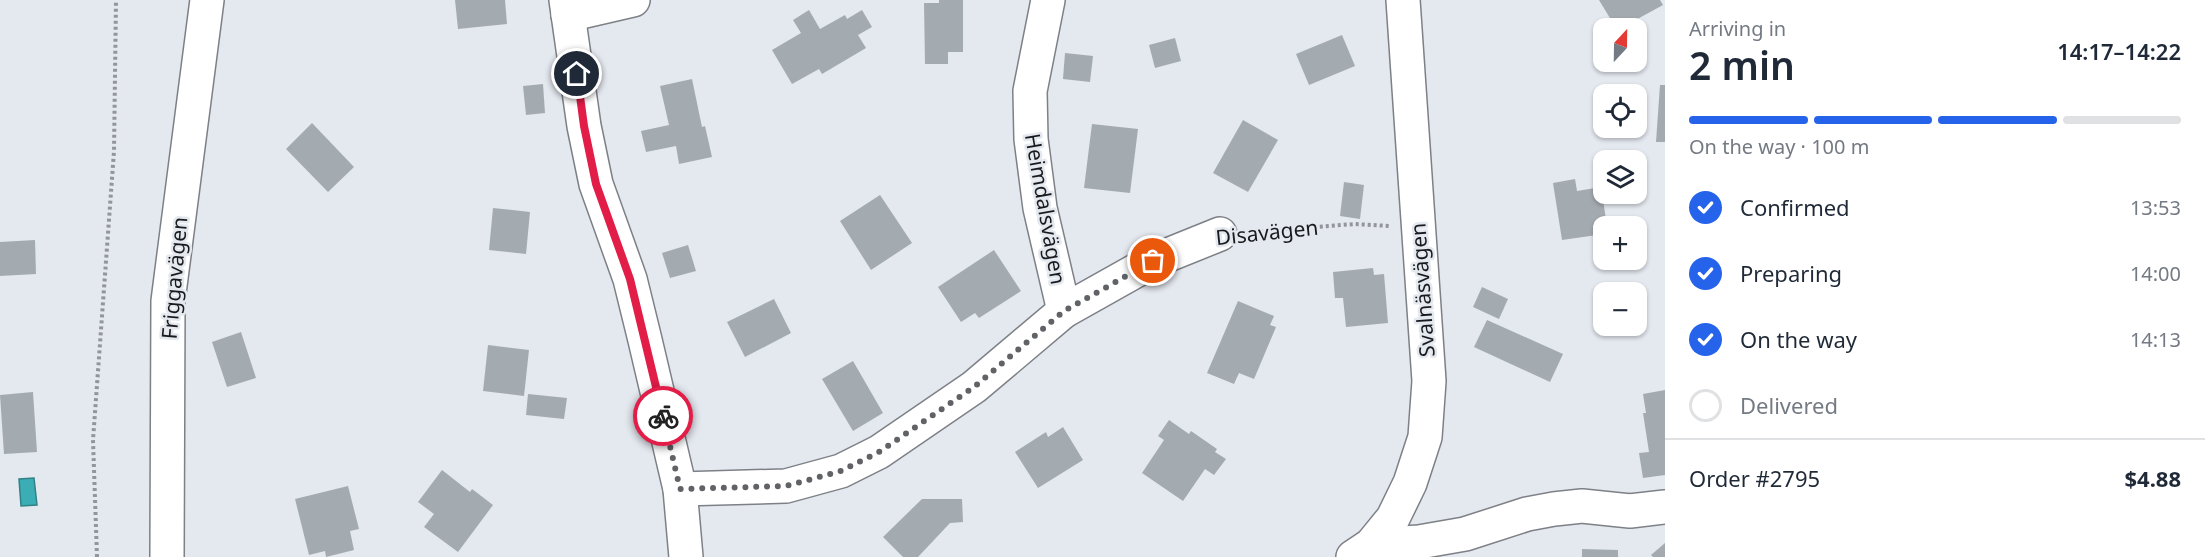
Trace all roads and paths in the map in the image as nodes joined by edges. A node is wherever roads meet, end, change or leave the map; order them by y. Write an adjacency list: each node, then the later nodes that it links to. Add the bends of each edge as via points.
1 (116, 0): 13 (path, via 114,151 93,440)
2 (207, 0): 14 (street, Friggavägen, via 168,301)
3 (633, 0): 6 (street)
4 (1048, 0): 9 (street, Heimdalsvägen, via 1030,91 1031,139 1041,208)
5 (1403, 0): 7 (street, Svalnäsvägen)
6 (567, 7): 10 (street, via 596,184 630,279)
7 (1420, 230): 8 (path, Disavägen, via 1355,224); 12 (street, Svalnäsvägen, via 1429,381 1425,437 1393,518)
8 (1220, 234): 9 (street, Disavägen, via 1153,261)
9 (1064, 311): 10 (street, Disavägen, via 974,387 879,452 841,471 786,486)
10 (680, 489): 15 (street)
11 (1665, 507): 12 (street, via 1630,511 1554,509 1464,534)
12 (1362, 551)
13 (97, 557)
14 (167, 557)
15 (686, 557)

